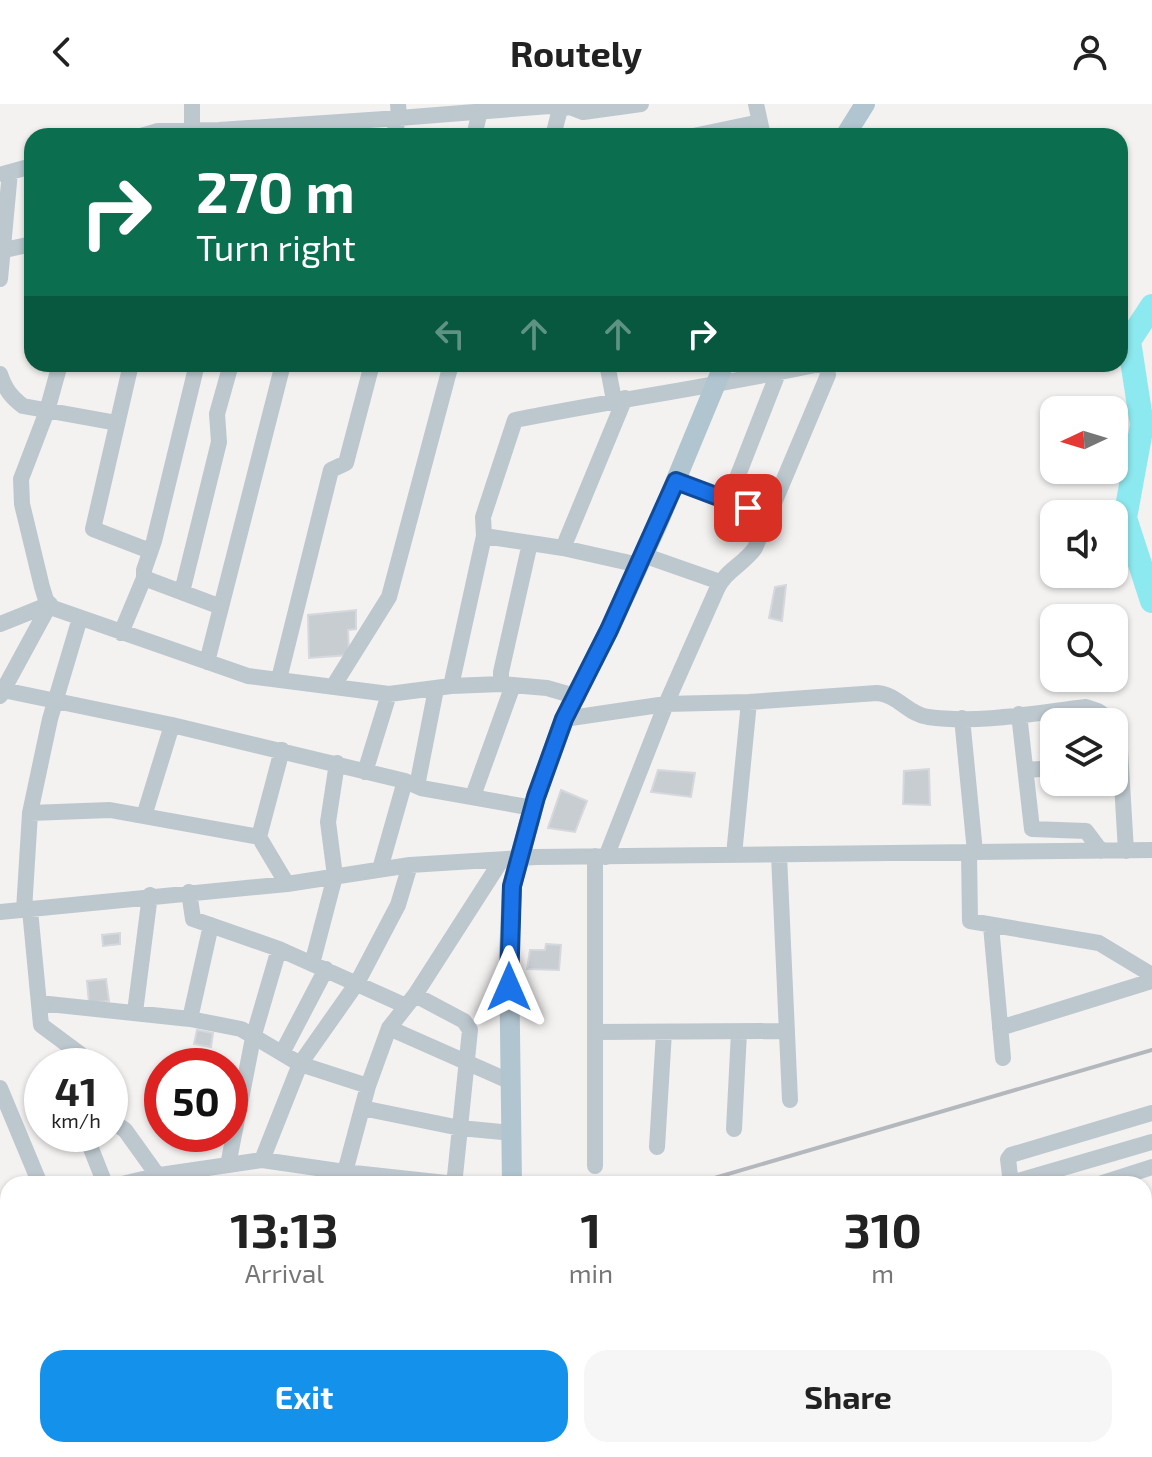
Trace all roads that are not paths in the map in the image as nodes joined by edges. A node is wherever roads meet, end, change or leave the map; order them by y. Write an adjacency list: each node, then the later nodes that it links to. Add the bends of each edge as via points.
1 (192, 104): 8 (street)
2 (641, 104): 5 (street, via 583,112)
3 (756, 104): 12 (street)
4 (865, 104): 13 (main road)
5 (566, 107): 7 (street); 11 (street)
6 (398, 111): 7 (street); 9 (street)
7 (480, 111): 10 (street)
8 (192, 128)
9 (324, 128)
10 (476, 128)
11 (557, 128)
12 (761, 128)
13 (850, 128)
14 (24, 168): 15 (street)
15 (3, 172): 17 (street)
16 (24, 246): 17 (street)
17 (1, 251): 18 (street)
18 (0, 279)
19 (58, 372): 34 (street)
20 (129, 372): 35 (street)
21 (195, 372): 42 (street)
22 (229, 372): 46 (street, via 217,414 219,442)
23 (281, 372): 48 (street)
24 (370, 372): 53 (street, via 346,463 331,470)
25 (449, 372): 54 (street, via 389,597)
26 (610, 372): 33 (street)
27 (721, 372): 32 (main road)
28 (784, 372): 30 (street)
29 (828, 372): 38 (street)
30 (778, 373): 32 (street); 37 (street)
31 (0, 374): 34 (street, via 13,399)
32 (715, 386): 33 (street); 36 (main road)
33 (620, 399): 39 (street, via 515,420 483,517); 41 (street)
34 (47, 411): 35 (street); 47 (street, via 23,468 21,494)
35 (117, 423): 42 (street, via 93,529)
36 (676, 481): 37 (street); 43 (main road)
37 (728, 501): 38 (street)
38 (768, 515): 45 (street, via 751,553)
39 (484, 536): 40 (street); 56 (street)
40 (530, 543): 41 (street); 55 (street, via 501,672)
41 (563, 548): 43 (street)
42 (150, 551): 44 (street)
43 (641, 560): 45 (street); 59 (main road)
44 (144, 578): 46 (street); 51 (street)
45 (720, 582): 62 (street)
46 (182, 592): 48 (street)
47 (50, 604): 49 (street); 50 (street); 57 (street)
48 (221, 607): 52 (street)
49 (80, 618): 51 (street); 60 (street)
50 (0, 624)
51 (121, 633): 52 (street)
52 (207, 662): 53 (street, via 248,676)
53 (279, 679): 54 (street)
54 (334, 685): 58 (street)
55 (507, 685): 56 (street); 59 (street); 74 (street)
56 (444, 688): 58 (street); 73 (street)
57 (2, 693): 60 (street)
58 (389, 694): 72 (street)
59 (578, 697): 66 (main road)
60 (55, 702): 67 (street); 77 (street)
61 (749, 702): 62 (street); 65 (street, via 883,693 924,717); 84 (street)
62 (666, 704): 66 (street); 86 (street)
63 (1040, 712): 64 (street)
64 (1019, 714): 65 (street); 71 (street)
65 (962, 718): 83 (street)
66 (564, 719): 76 (main road)
67 (172, 725): 68 (street); 78 (street)
68 (282, 750): 69 (street); 79 (street)
69 (337, 763): 72 (street); 90 (street, via 328,822)
70 (1040, 769): 71 (street)
71 (1026, 770): 81 (street, via 1032,829 1086,831)
72 (365, 772): 73 (street)
73 (411, 783): 74 (street); 89 (street)
74 (473, 796): 76 (street)
75 (1120, 796): 82 (street)
76 (533, 808): 87 (main road)
77 (30, 813): 78 (street, via 110,810); 94 (street)
78 (144, 816): 79 (street)
79 (259, 837): 91 (street)
80 (1152, 850): 82 (street)
81 (1101, 851): 82 (street); 83 (street)
82 (1126, 851)
83 (972, 852): 85 (street); 97 (street, via 970,921)
84 (734, 855): 85 (street); 86 (street)
85 (779, 855): 108 (street)
86 (600, 856): 87 (street); 109 (street)
87 (510, 860): 88 (street); 102 (street); 118 (main road)
88 (410, 865): 89 (street); 101 (street, via 398,905)
89 (380, 869): 90 (street)
90 (335, 876): 91 (street); 99 (street)
91 (287, 884): 92 (street)
92 (189, 892): 93 (street); 96 (street, via 193,919)
93 (150, 895): 94 (street); 104 (street)
94 (27, 910): 95 (street); 103 (street)
95 (0, 912)
96 (211, 925): 98 (street); 105 (street)
97 (991, 926): 100 (street, via 1099,943); 107 (street)
98 (279, 949): 99 (street); 112 (street)
99 (319, 966): 101 (street); 114 (street)
100 (1152, 978): 107 (street)
101 (357, 983): 102 (street); 116 (street)
102 (410, 1001): 106 (street); 117 (street, via 468,1025)
103 (39, 1003): 104 (street); 113 (street, via 41,1025)
104 (135, 1012): 105 (street)
105 (190, 1019): 112 (street, via 241,1029)
106 (389, 1028): 117 (street); 119 (street)
107 (1000, 1028): 115 (street)
108 (787, 1031): 111 (street); 121 (street)
109 (595, 1032): 110 (street); 133 (street)
110 (664, 1032): 111 (street); 129 (street)
111 (739, 1032): 125 (street)
112 (253, 1038): 114 (street); 132 (street)
113 (72, 1048)
114 (282, 1053): 116 (street)
115 (1003, 1058)
116 (300, 1064): 119 (street); 131 (street)
117 (466, 1064): 118 (street); 124 (street)
118 (511, 1082): 126 (main road)
119 (368, 1086): 122 (street)
120 (0, 1088): 134 (street)
121 (790, 1100)
122 (362, 1108): 124 (street); 139 (street)
123 (1152, 1113): 142 (street, via 1011,1155)
124 (460, 1128): 126 (street); 140 (street)
125 (734, 1129)
126 (512, 1133): 141 (main road)
127 (128, 1134): 136 (street)
128 (1152, 1142): 143 (street)
129 (657, 1147)
130 (92, 1152): 135 (street)
131 (262, 1160): 132 (street); 138 (street)
132 (228, 1165): 137 (street)
133 (595, 1166)
134 (37, 1176)
135 (102, 1176)
136 (159, 1176)
137 (180, 1176)
138 (335, 1176)
139 (345, 1176)
140 (453, 1176)
141 (512, 1176)
142 (1010, 1176)
143 (1038, 1176)

